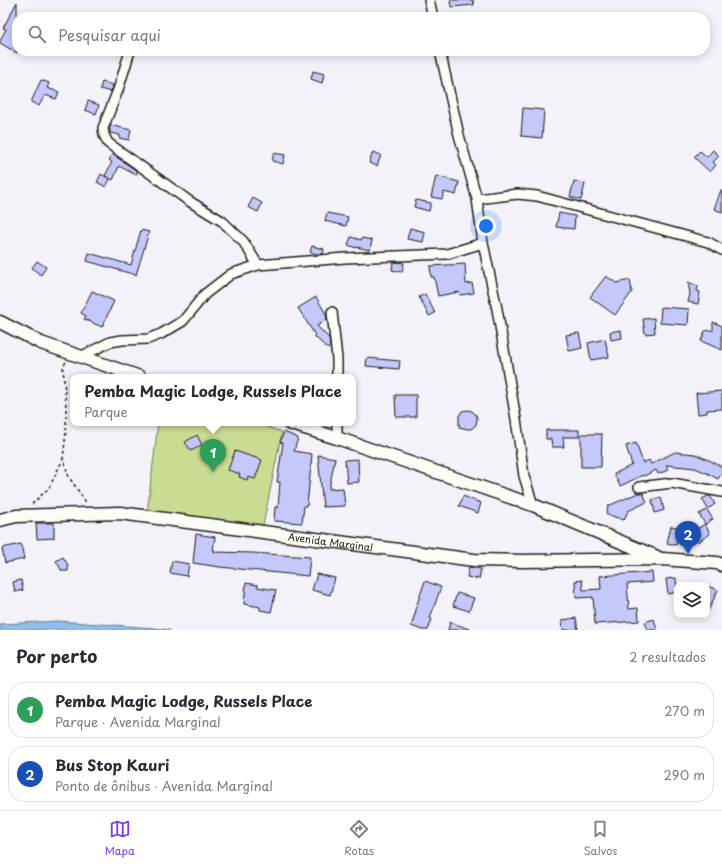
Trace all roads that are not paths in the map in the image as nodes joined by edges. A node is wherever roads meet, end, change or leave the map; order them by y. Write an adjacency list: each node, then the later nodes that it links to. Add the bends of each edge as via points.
1 (429, 0): 2 (street)
2 (432, 12)
3 (128, 56): 8 (street, via 103,128 108,143 222,221 243,241)
4 (441, 56): 5 (street)
5 (477, 199): 6 (street); 7 (street, via 518,194 537,196 708,242)
6 (483, 243): 8 (street, via 447,254); 19 (street, via 497,309 524,476)
7 (722, 250)
8 (258, 265): 11 (street, via 231,274 205,294 183,321 161,334 148,339 110,342)
9 (332, 312): 13 (street)
10 (0, 322): 11 (street, via 41,343)
11 (80, 357): 12 (street)
12 (131, 374)
13 (337, 374)
14 (299, 426): 16 (street, Avenida Marginal)
15 (337, 426): 16 (street)
16 (337, 438): 19 (street, Avenida Marginal)
17 (639, 487): 18 (street, via 672,483)
18 (722, 492)
19 (533, 505): 21 (street, Avenida Marginal)
20 (0, 520): 21 (street, Avenida Marginal, via 16,516 120,513 474,560)
21 (662, 559): 22 (street, Avenida Marginal)
22 (722, 565)

